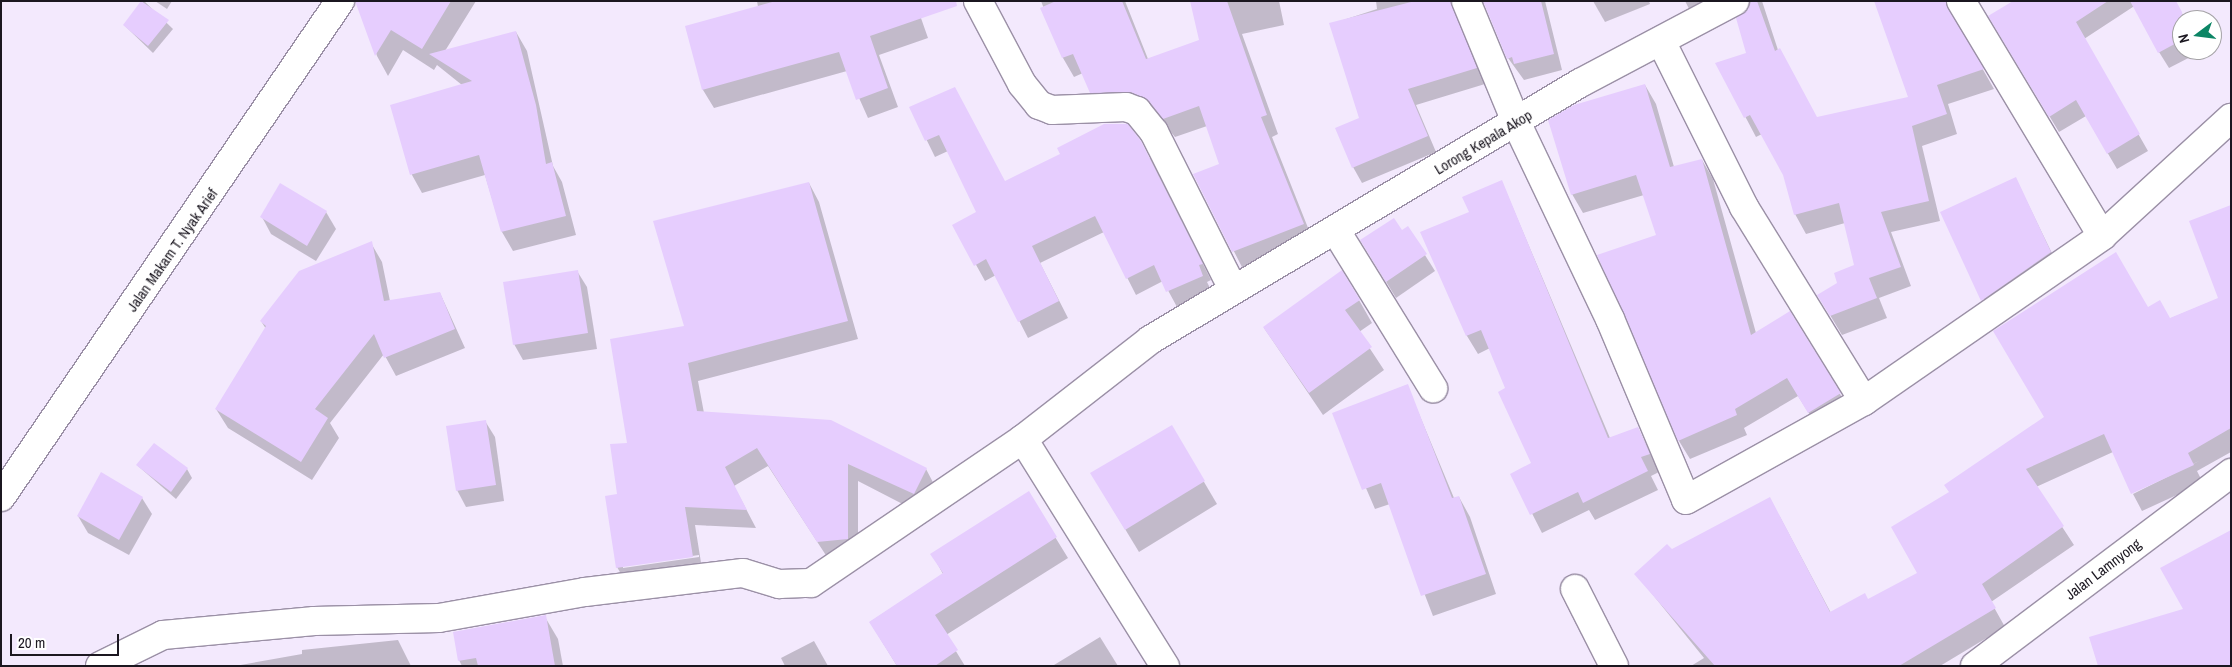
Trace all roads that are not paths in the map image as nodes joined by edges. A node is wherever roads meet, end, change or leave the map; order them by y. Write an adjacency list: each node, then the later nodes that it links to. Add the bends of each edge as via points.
1 (340, 1): 16 (street, Jalan Makam T. Nyak Arief)
2 (978, 1): 11 (street, via 1022,84 1039,105 1052,110 1126,107 1137,111 1154,132)
3 (1466, 1): 8 (street)
4 (1736, 1): 6 (street, Lorong Kepala Akop)
5 (1961, 1): 10 (street)
6 (1662, 43): 8 (street, Lorong Kepala Akop, via 1580,83); 13 (street, via 1744,207)
7 (2231, 118): 10 (street)
8 (1516, 122): 9 (street, Lorong Kepala Akop); 13 (street, via 1610,319 1686,500)
9 (1336, 231): 11 (street, Lorong Kepala Akop); 12 (street)
10 (2102, 236): 13 (street)
11 (1233, 289): 14 (street, Lorong Kepala Akop, via 1150,340)
12 (1433, 388)
13 (1864, 401)
14 (1023, 439): 18 (street, Lorong Kepala Akop, via 811,583 778,584 743,572 585,592 439,618 314,621 163,635); 19 (street)
15 (2231, 473): 21 (street, Jalan Lamnyong)
16 (1, 497)
17 (1575, 589): 20 (street)
18 (100, 666)
19 (1165, 666)
20 (1614, 666)
21 (1975, 666)

